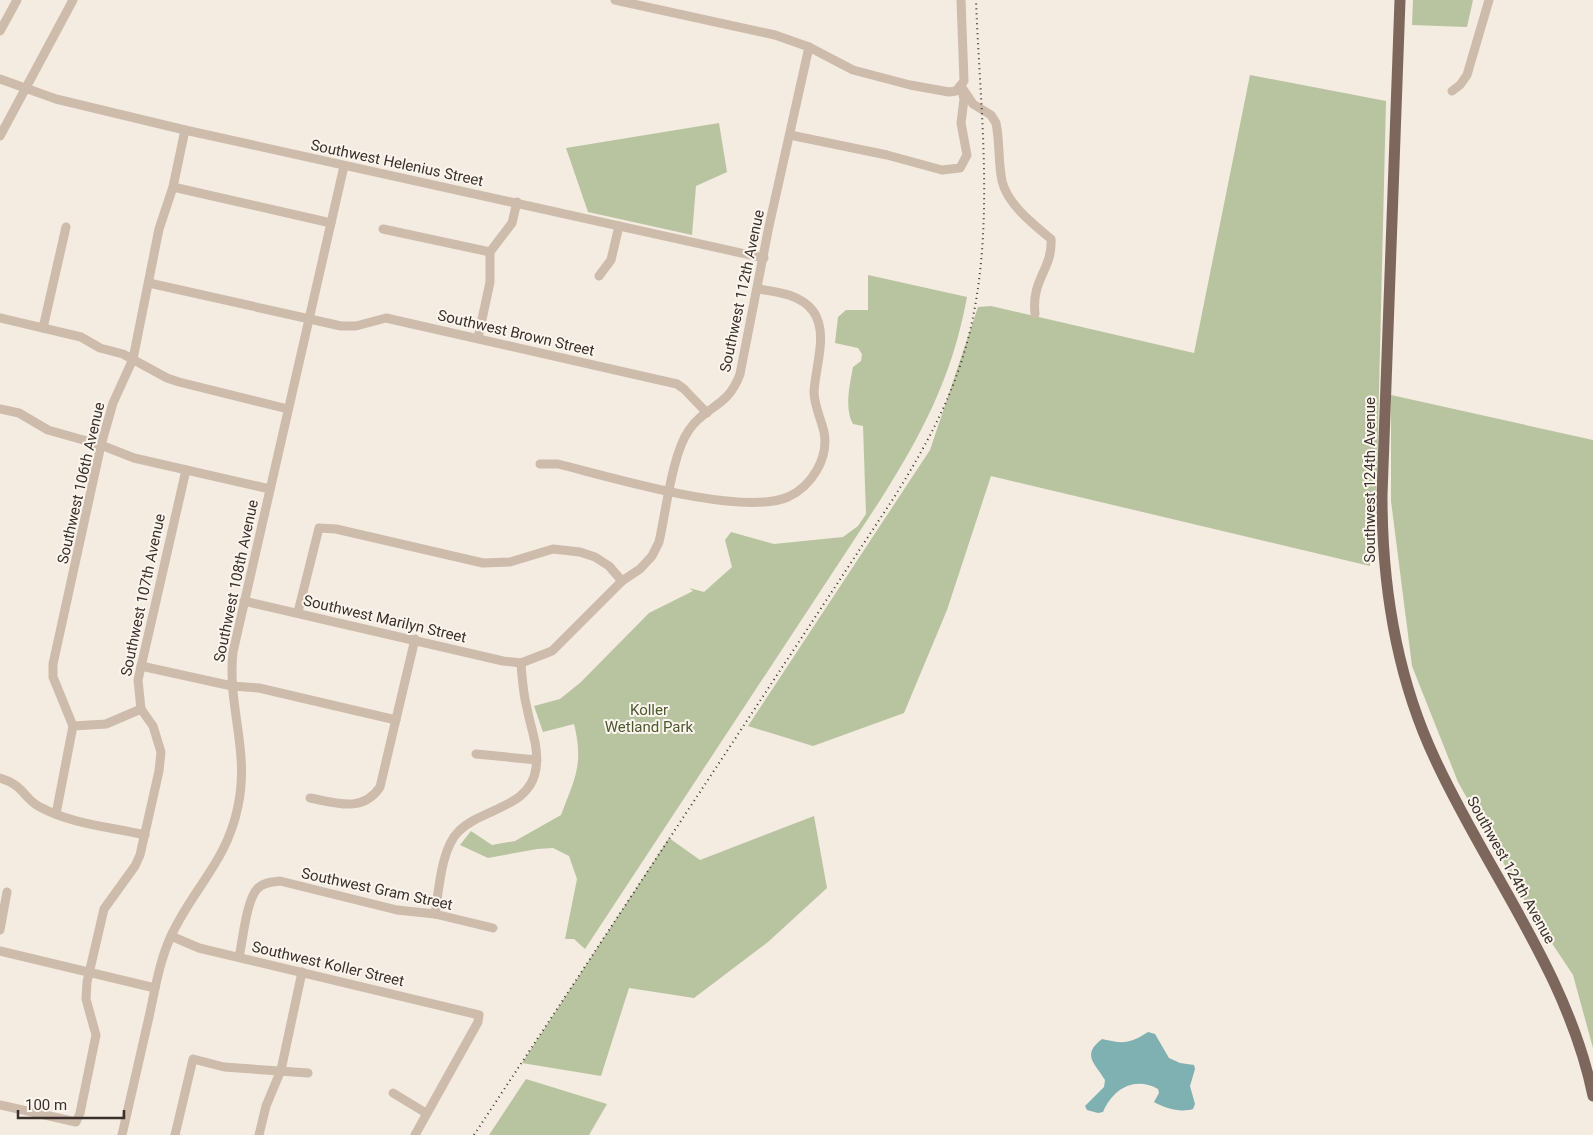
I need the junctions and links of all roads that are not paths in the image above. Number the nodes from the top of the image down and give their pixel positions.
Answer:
1 (17, 0) edge
2 (74, 0) edge
3 (615, 0) edge
4 (962, 0) edge
5 (1400, 0) edge
6 (1490, 0) edge
7 (0, 31) edge
8 (809, 47) junction
9 (0, 79) edge
10 (961, 86) junction
11 (26, 89) junction
12 (1452, 91) dead end
13 (186, 130) junction
14 (0, 136) edge
15 (790, 136) junction
16 (344, 166) junction
17 (173, 187) junction
18 (517, 202) junction
19 (331, 223) junction
20 (619, 226) junction
21 (66, 227) dead end
22 (383, 229) dead end
23 (490, 252) junction
24 (764, 258) junction
25 (599, 276) dead end
26 (149, 284) junction
27 (758, 288) junction
28 (1035, 314) dead end
29 (0, 318) edge
30 (309, 320) junction
31 (43, 328) junction
32 (478, 338) junction
33 (133, 359) junction
34 (0, 409) edge
35 (288, 409) junction
36 (707, 412) junction
37 (101, 445) junction
38 (540, 464) dead end
39 (186, 470) junction
40 (270, 489) junction
41 (670, 490) junction
42 (622, 581) junction
43 (244, 601) junction
44 (298, 612) junction
45 (415, 639) junction
46 (521, 663) junction
47 (141, 666) junction
48 (232, 686) junction
49 (141, 709) junction
50 (396, 720) junction
51 (73, 726) junction
52 (476, 754) dead end
53 (537, 760) junction
54 (0, 778) edge
55 (310, 798) dead end
56 (56, 814) junction
57 (145, 835) junction
58 (7, 892) dead end
59 (435, 914) junction
60 (493, 928) dead end
61 (0, 930) edge
62 (171, 936) junction
63 (0, 951) edge
64 (239, 957) junction
65 (90, 972) junction
66 (302, 972) junction
67 (155, 988) junction
68 (281, 1070) junction
69 (308, 1073) dead end
70 (394, 1092) dead end
71 (1593, 1096) edge
72 (0, 1105) edge
73 (426, 1113) junction
74 (122, 1135) edge
75 (175, 1135) edge
76 (259, 1135) edge
77 (415, 1135) edge

1 - 7 street
2 - 11 street
3 - 8 street
4 - 10 street
5 - 71 main road, Southwest 124th Avenue
6 - 12 street
8 - 10 street
8 - 15 street, Southwest 112th Avenue
9 - 11 street, Southwest Helenius Street
10 - 15 street
10 - 28 street
11 - 13 street, Southwest Helenius Street
11 - 14 street
13 - 16 street, Southwest Helenius Street
13 - 17 street, Southwest 106th Avenue
15 - 24 street, Southwest 112th Avenue
16 - 18 street, Southwest Helenius Street
16 - 19 street, Southwest 108th Avenue
17 - 19 street
17 - 26 street, Southwest 106th Avenue
18 - 20 street, Southwest Helenius Street
18 - 23 street
19 - 30 street, Southwest 108th Avenue
20 - 24 street, Southwest Helenius Street
20 - 25 street
21 - 31 street
22 - 23 street
23 - 32 street
24 - 27 street, Southwest 112th Avenue
26 - 30 street, Southwest Brown Street
26 - 33 street, Southwest 106th Avenue
27 - 36 street, Southwest 112th Avenue
27 - 41 street
29 - 31 street
30 - 32 street, Southwest Brown Street
30 - 35 street, Southwest 108th Avenue
31 - 33 street
32 - 36 street, Southwest Brown Street
33 - 35 street
33 - 37 street, Southwest 106th Avenue
34 - 37 street
35 - 40 street, Southwest 108th Avenue
36 - 41 street, Southwest 112th Avenue
37 - 39 street
37 - 51 street, Southwest 106th Avenue
38 - 41 street
39 - 40 street
39 - 47 street, Southwest 107th Avenue
40 - 43 street, Southwest 108th Avenue
41 - 42 street, Southwest 112th Avenue
42 - 44 street
42 - 46 street, Southwest 112th Avenue
43 - 44 street, Southwest Marilyn Street
43 - 48 street, Southwest 108th Avenue
44 - 45 street, Southwest Marilyn Street
45 - 46 street, Southwest Marilyn Street
45 - 50 street
46 - 53 street
47 - 48 street
47 - 49 street, Southwest 107th Avenue
48 - 50 street
48 - 62 street, Southwest 108th Avenue
49 - 51 street
49 - 57 street, Southwest 107th Avenue
50 - 55 street
51 - 56 street
52 - 53 street
53 - 59 street
54 - 56 street
56 - 57 street
57 - 65 street, Southwest 107th Avenue
58 - 61 street
59 - 60 street, Southwest Gram Street
59 - 64 street, Southwest Gram Street
62 - 64 street, Southwest Koller Street
62 - 67 street, Southwest 108th Avenue
63 - 65 street
64 - 66 street, Southwest Koller Street
65 - 67 street
65 - 72 street, Southwest 107th Avenue
66 - 68 street
66 - 73 street, Southwest Koller Street
67 - 74 street, Southwest 108th Avenue
68 - 69 street
68 - 75 street
68 - 76 street
70 - 73 street
73 - 77 street

